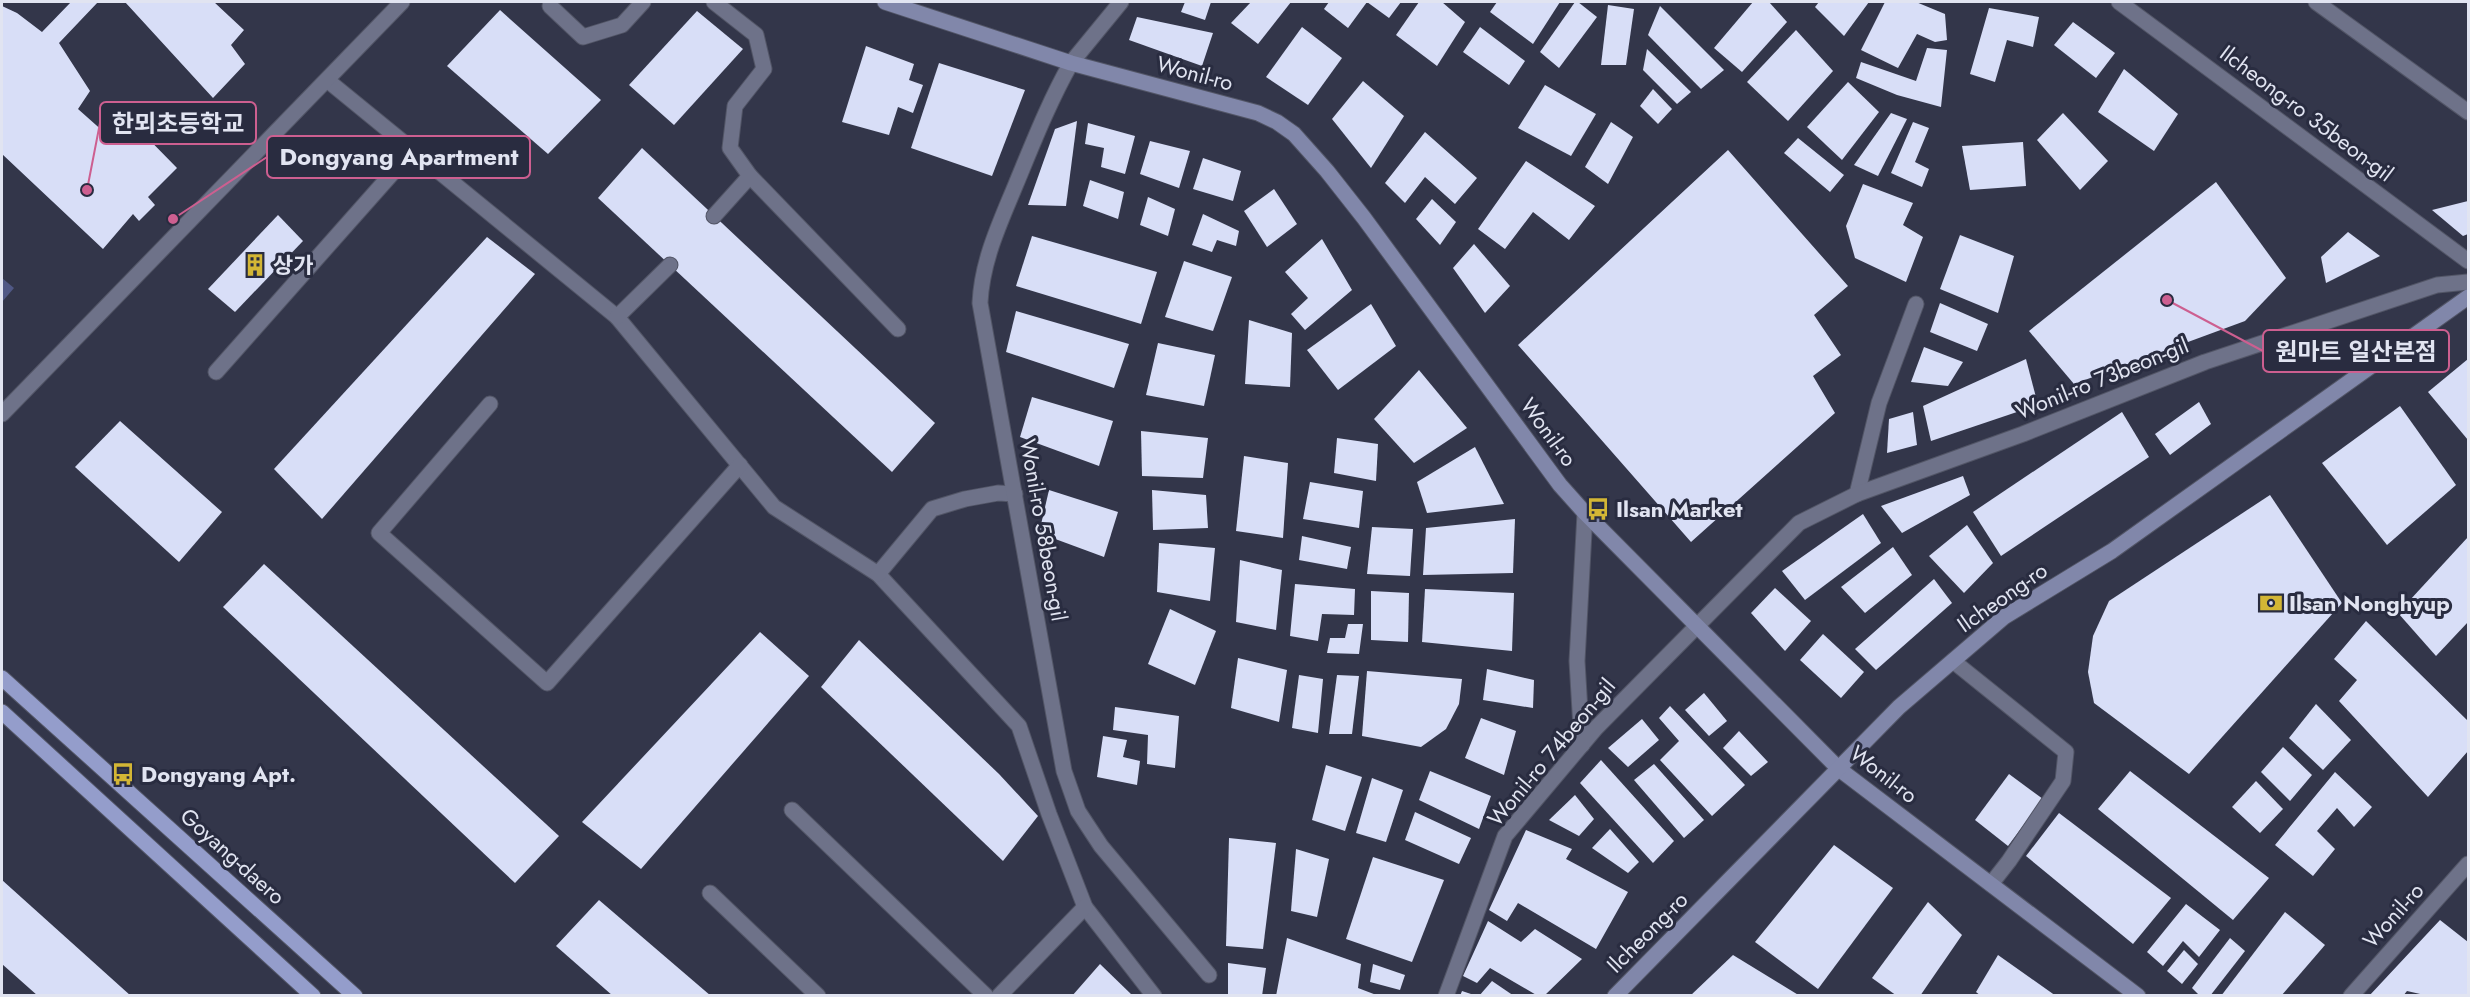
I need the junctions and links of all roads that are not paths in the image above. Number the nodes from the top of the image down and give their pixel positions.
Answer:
1 (402, 2) edge
2 (643, 2) edge
3 (714, 2) edge
4 (885, 2) edge
5 (1121, 2) edge
6 (2119, 2) edge
7 (2316, 2) edge
8 (550, 6) dead end
9 (1071, 63) junction
10 (327, 80) junction
11 (2469, 112) edge
12 (412, 151) junction
13 (750, 176) junction
14 (714, 216) dead end
15 (2469, 261) edge
16 (670, 265) dead end
17 (2469, 282) edge
18 (2469, 297) edge
19 (1916, 304) dead end
20 (617, 317) junction
21 (898, 329) dead end
22 (216, 372) dead end
23 (490, 404) dead end
24 (2, 414) edge
25 (740, 465) junction
26 (1015, 494) junction
27 (1857, 494) junction
28 (1585, 513) junction
29 (878, 574) junction
30 (1696, 625) junction
31 (1953, 661) junction
32 (2, 678) edge
33 (2, 712) edge
34 (1582, 745) junction
35 (1839, 769) junction
36 (792, 810) dead end
37 (2469, 864) edge
38 (1991, 884) junction
39 (710, 893) dead end
40 (1085, 907) junction
41 (1209, 975) dead end
42 (312, 995) edge
43 (355, 996) edge
44 (818, 996) edge
45 (986, 996) edge
46 (999, 996) edge
47 (1154, 996) edge
48 (1446, 996) edge
49 (1615, 996) edge
50 (2138, 996) edge
51 (2351, 996) edge

1 - 10 street
2 - 8 street
3 - 13 street
4 - 9 street, Wonil-ro
5 - 9 street, Wonil-ro 58beon-gil
6 - 15 street, Ilcheong-ro 35beon-gil
7 - 11 street
9 - 26 street, Wonil-ro 58beon-gil
9 - 28 street, Wonil-ro
10 - 12 street
10 - 24 street
12 - 20 street
12 - 22 street
13 - 14 street
13 - 21 street
16 - 20 street
17 - 27 street, Wonil-ro 73beon-gil
18 - 31 street, Ilcheong-ro
19 - 27 street
20 - 25 street
23 - 25 street
25 - 29 street
26 - 29 street
26 - 41 street, Wonil-ro 58beon-gil
27 - 30 street, Wonil-ro 73beon-gil
28 - 30 street, Wonil-ro
28 - 34 street
29 - 40 street
30 - 34 street, Wonil-ro 74beon-gil
30 - 35 street, Wonil-ro
31 - 35 street, Ilcheong-ro
31 - 38 street
32 - 43 main road, Goyang-daero
33 - 42 main road
34 - 48 street, Wonil-ro 74beon-gil
35 - 38 street, Wonil-ro
35 - 49 street, Ilcheong-ro
36 - 45 street
37 - 51 street, Wonil-ro
38 - 50 street, Wonil-ro
39 - 44 street
40 - 46 street
40 - 47 street

